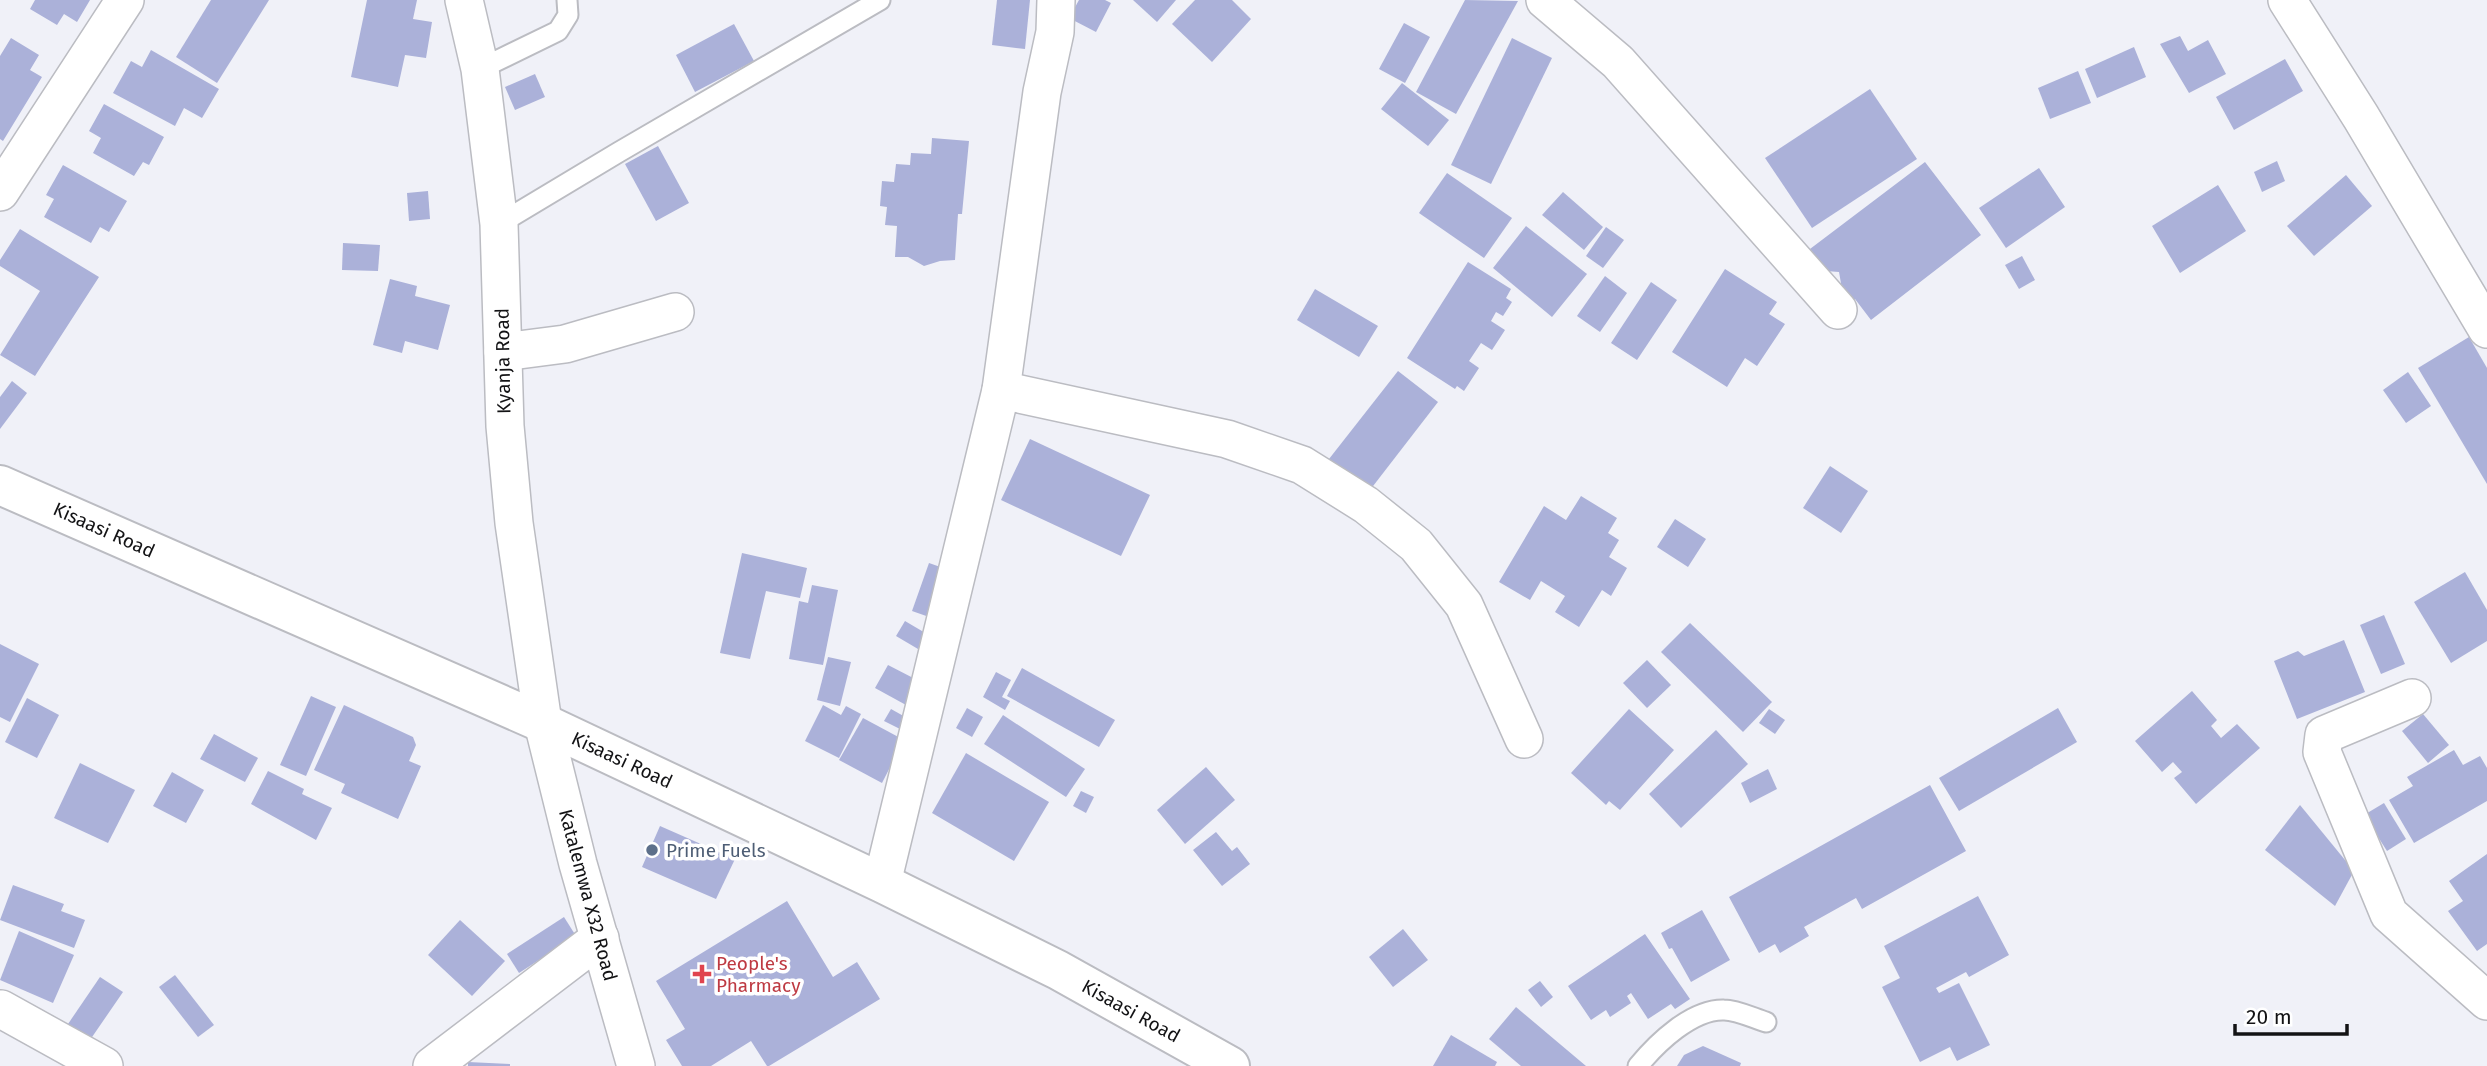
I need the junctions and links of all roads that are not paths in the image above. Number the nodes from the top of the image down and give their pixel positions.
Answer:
1 (125, 0) edge
2 (464, 0) edge
3 (567, 0) edge
4 (880, 0) edge
5 (1056, 0) edge
6 (1545, 0) edge
7 (2287, 0) edge
8 (480, 69) junction
9 (0, 192) edge
10 (499, 224) junction
11 (1838, 310) dead end
12 (675, 312) dead end
13 (2487, 329) edge
14 (503, 352) junction
15 (1001, 390) junction
16 (0, 485) edge
17 (2412, 698) dead end
18 (543, 723) junction
19 (1524, 739) dead end
20 (882, 883) junction
21 (600, 938) junction
22 (2487, 1001) edge
23 (2, 1009) edge
24 (1766, 1022) dead end
25 (104, 1066) edge
26 (432, 1066) edge
27 (636, 1066) edge
28 (1230, 1066) edge
29 (1638, 1066) edge

1 - 9 street
2 - 8 street, Kyanja Road
3 - 8 lane
4 - 10 lane
5 - 15 street
6 - 11 street
7 - 13 street
8 - 10 street, Kyanja Road
10 - 14 street, Kyanja Road
12 - 14 street
14 - 18 street, Kyanja Road
15 - 19 street
15 - 20 street
16 - 18 main road, Kisaasi Road
17 - 22 street
18 - 20 main road, Kisaasi Road
18 - 21 street, Katalemwa X32 Road
20 - 28 main road, Kisaasi Road
21 - 26 street
21 - 27 street, Katalemwa X32 Road
23 - 25 street
24 - 29 lane

